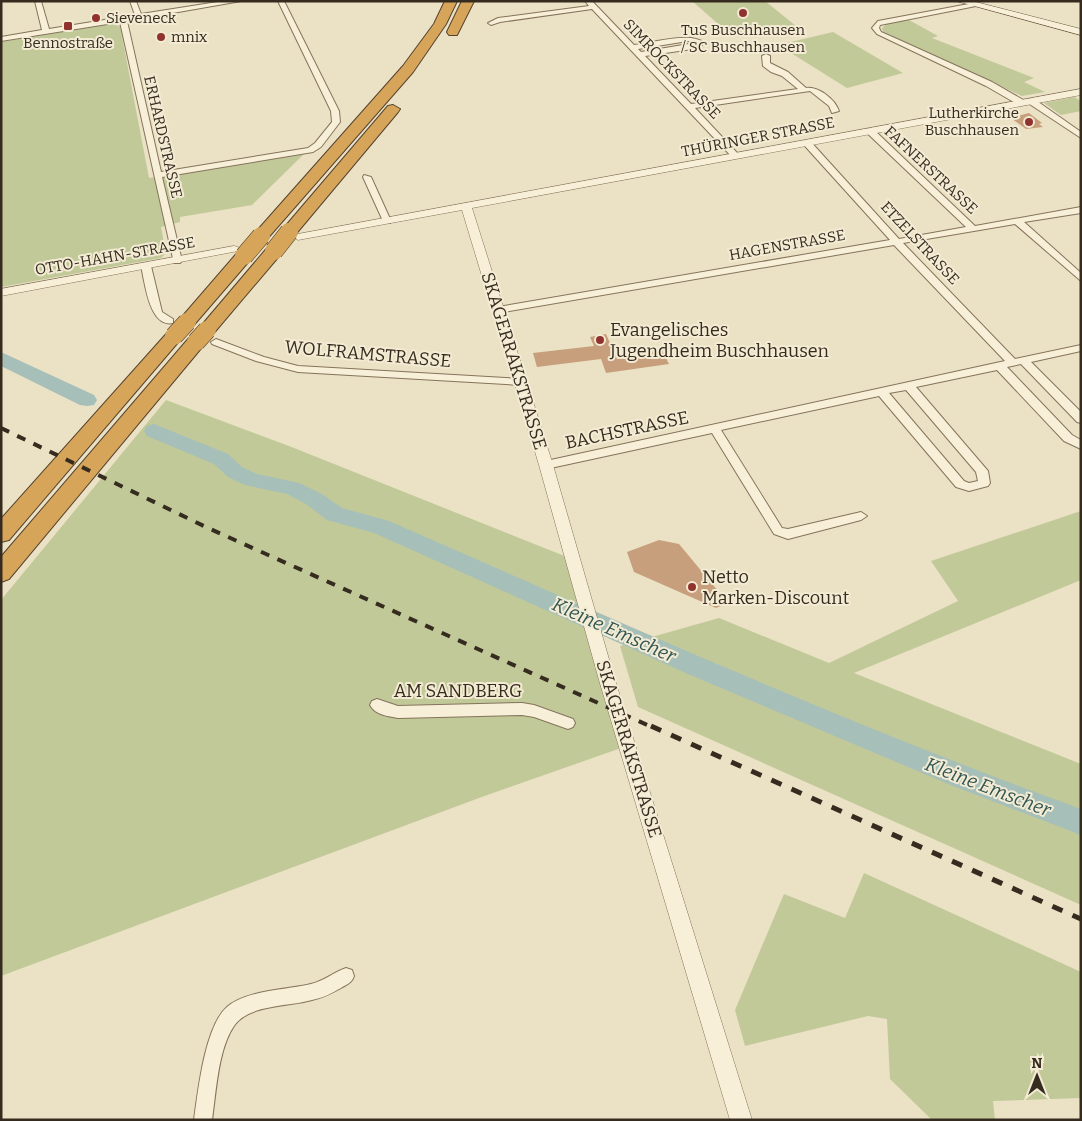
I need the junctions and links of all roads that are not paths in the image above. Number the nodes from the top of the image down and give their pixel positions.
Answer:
1 (38, 1) edge
2 (133, 1) edge
3 (238, 1) edge
4 (281, 1) edge
5 (451, 1) edge
6 (468, 1) edge
7 (960, 1) edge
8 (590, 4) edge
9 (974, 5) junction
10 (139, 17) junction
11 (123, 20) junction
12 (492, 23) dead end
13 (46, 32) junction
14 (1081, 32) edge
15 (1, 40) edge
16 (446, 43) dead end
17 (632, 48) junction
18 (639, 55) junction
19 (766, 56) dead end
20 (808, 90) junction
21 (1081, 92) edge
22 (402, 99) dead end
23 (1027, 102) junction
24 (689, 107) junction
25 (836, 111) dead end
26 (870, 131) junction
27 (1081, 136) edge
28 (807, 143) junction
29 (736, 156) junction
30 (157, 175) junction
31 (367, 177) dead end
32 (466, 207) junction
33 (1081, 210) edge
34 (387, 221) junction
35 (1017, 221) junction
36 (973, 229) junction
37 (294, 235) junction
38 (896, 241) junction
39 (239, 253) junction
40 (177, 260) junction
41 (146, 266) junction
42 (1081, 278) edge
43 (1, 293) edge
44 (498, 310) junction
45 (177, 327) junction
46 (206, 338) junction
47 (1081, 348) edge
48 (1024, 361) junction
49 (1013, 363) junction
50 (1000, 366) junction
51 (521, 382) junction
52 (909, 386) junction
53 (882, 392) junction
54 (1081, 419) edge
55 (716, 429) junction
56 (1081, 445) edge
57 (546, 464) junction
58 (861, 516) dead end
59 (1, 534) edge
60 (1, 573) edge
61 (377, 705) dead end
62 (568, 723) dead end
63 (346, 976) dead end
64 (204, 1120) edge
65 (741, 1120) edge

1 - 13 street
2 - 10 street
3 - 10 street
4 - 30 street
5 - 39 highway, bridge
6 - 16 highway
7 - 9 main road
8 - 12 street
8 - 17 street, SIMROCKSTRASSE
9 - 14 main road
9 - 23 street
10 - 11 street
11 - 13 street
11 - 30 street, ERHARDSTRASSE
13 - 15 street
17 - 18 street, SIMROCKSTRASSE
17 - 18 street
18 - 24 street, SIMROCKSTRASSE
19 - 20 street
20 - 24 street
20 - 25 street
21 - 23 street, THÜRINGER STRASSE
22 - 37 highway
23 - 26 street, THÜRINGER STRASSE
23 - 27 street
24 - 29 street, SIMROCKSTRASSE
26 - 28 street, THÜRINGER STRASSE
26 - 36 street, FAFNERSTRASSE
28 - 29 street, THÜRINGER STRASSE
28 - 38 street, ETZELSTRASSE
29 - 32 street, THÜRINGER STRASSE
30 - 40 street, ERHARDSTRASSE
31 - 34 street
32 - 34 street, THÜRINGER STRASSE
32 - 44 street, SKAGERRAKSTRASSE
33 - 35 street, HAGENSTRASSE
34 - 37 street
35 - 36 street, HAGENSTRASSE
35 - 42 street
36 - 38 street, HAGENSTRASSE
37 - 46 highway, bridge
38 - 44 street, HAGENSTRASSE
38 - 49 street, ETZELSTRASSE
39 - 40 street, OTTO-HAHN-STRASSE
39 - 45 highway
40 - 41 street, OTTO-HAHN-STRASSE
41 - 43 street, OTTO-HAHN-STRASSE
41 - 45 street
44 - 51 street, SKAGERRAKSTRASSE
45 - 59 highway
46 - 51 street, WOLFRAMSTRASSE
46 - 60 highway
47 - 48 street, BACHSTRASSE
48 - 49 street, BACHSTRASSE
48 - 54 street
49 - 50 street, BACHSTRASSE
50 - 52 street, BACHSTRASSE
50 - 56 street
51 - 57 street, SKAGERRAKSTRASSE
52 - 53 street, BACHSTRASSE
52 - 53 street
53 - 55 street, BACHSTRASSE
55 - 57 street, BACHSTRASSE
55 - 58 street, BACHSTRASSE
57 - 65 street, SKAGERRAKSTRASSE
61 - 62 street, AM SANDBERG
63 - 64 street

